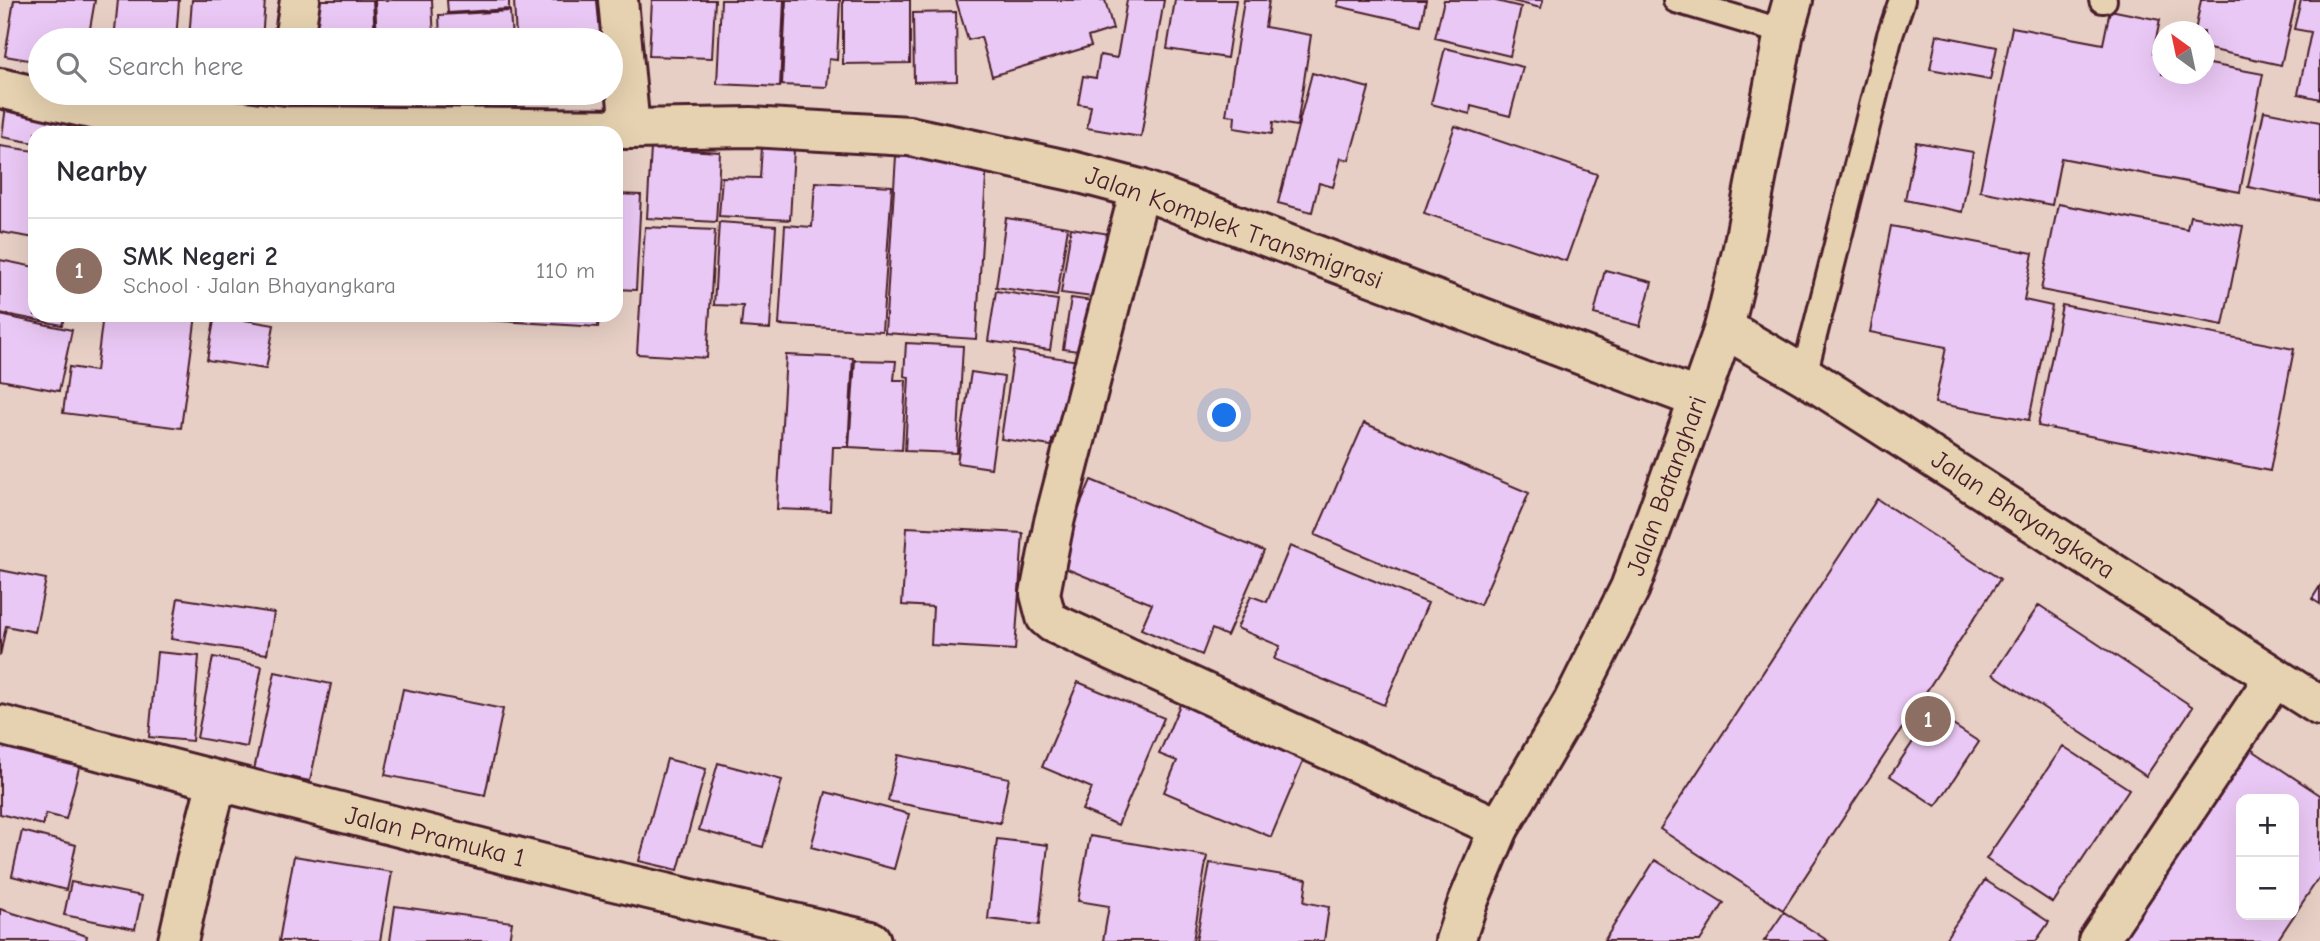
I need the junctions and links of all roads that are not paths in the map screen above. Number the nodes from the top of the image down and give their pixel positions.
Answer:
1 (300, 0) edge
2 (618, 0) edge
3 (1676, 0) edge
4 (1902, 0) edge
5 (1788, 16) edge
6 (296, 28) edge
7 (621, 28) edge
8 (623, 53) edge
9 (0, 88) edge
10 (28, 94) edge
11 (74, 105) edge
12 (287, 109) edge
13 (594, 126) edge
14 (623, 128) edge
15 (630, 128) junction
16 (1140, 188) junction
17 (1724, 328) junction
18 (1804, 375) junction
19 (1699, 399) junction
20 (2274, 677) junction
21 (2320, 706) edge
22 (0, 725) edge
23 (217, 782) junction
24 (1499, 828) junction
25 (178, 941) edge
26 (871, 941) edge
27 (1455, 941) edge
28 (2098, 941) edge

1 - 6 street
2 - 7 street
3 - 5 lane
4 - 18 lane
5 - 17 street, Jalan Batanghari
8 - 15 street
9 - 10 street, Jalan Komplek Transmigrasi
11 - 12 street, Jalan Komplek Transmigrasi
12 - 13 street, Jalan Komplek Transmigrasi
14 - 15 street, Jalan Komplek Transmigrasi
15 - 16 street, Jalan Komplek Transmigrasi
16 - 19 street, Jalan Komplek Transmigrasi
16 - 24 street
17 - 18 street, Jalan Bhayangkara
17 - 19 street, Jalan Batanghari
18 - 20 street, Jalan Bhayangkara
19 - 24 street, Jalan Batanghari
20 - 21 street, Jalan Bhayangkara
20 - 28 street
22 - 23 street, Jalan Pramuka 1
23 - 25 street
23 - 26 street, Jalan Pramuka 1
24 - 27 street, Jalan Batanghari

